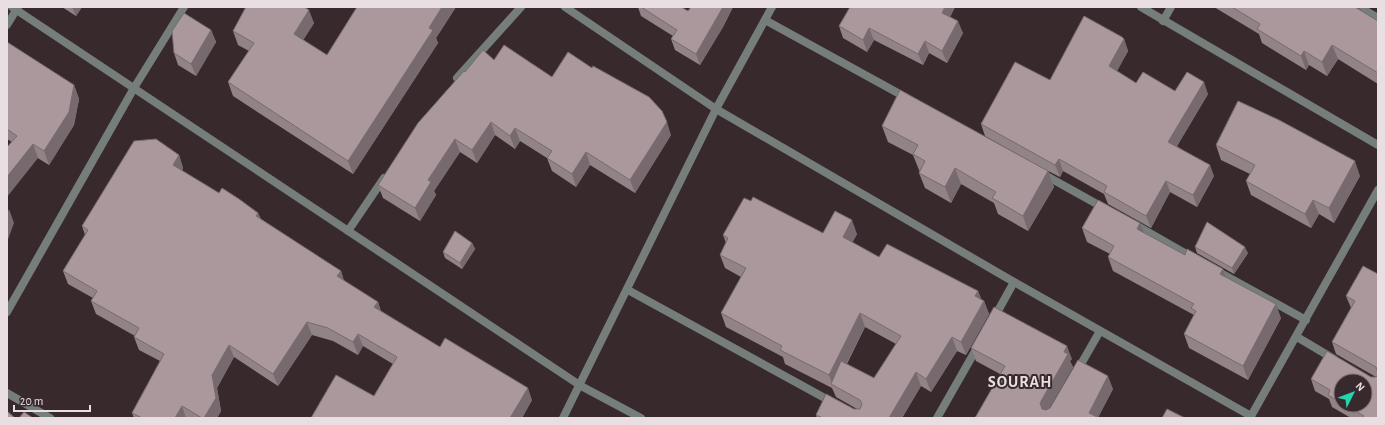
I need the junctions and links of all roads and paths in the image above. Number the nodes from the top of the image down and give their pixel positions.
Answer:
1 (184, 7) edge
2 (521, 7) edge
3 (565, 7) edge
4 (772, 7) edge
5 (1141, 7) edge
6 (1171, 7) edge
7 (1359, 7) edge
8 (15, 8) edge
9 (1378, 18) edge
10 (765, 20) junction
11 (1163, 21) junction
12 (7, 25) edge
13 (451, 86) edge
14 (134, 88) junction
15 (918, 105) edge
16 (716, 109) junction
17 (1378, 145) edge
18 (1036, 170) edge
19 (388, 172) edge
20 (1378, 190) edge
21 (1112, 212) edge
22 (1126, 220) edge
23 (348, 231) junction
24 (1014, 282) junction
25 (628, 290) junction
26 (7, 312) edge
27 (1306, 320) junction
28 (991, 323) edge
29 (1100, 331) junction
30 (983, 336) edge
31 (1297, 337) junction
32 (1344, 364) edge
33 (1073, 378) edge
34 (581, 386) junction
35 (7, 393) edge
36 (841, 407) edge
37 (1250, 417) edge
38 (50, 418) edge
39 (563, 418) edge
40 (640, 418) edge
41 (937, 418) edge

1 - 14 street
2 - 13 street
3 - 16 street
4 - 10 street
5 - 11 street
6 - 11 street
7 - 9 street
8 - 12 street
8 - 14 street
10 - 15 street
10 - 16 street
11 - 17 street
14 - 23 street
14 - 26 street
16 - 24 street
16 - 25 street
18 - 21 street
19 - 23 street
20 - 27 street
22 - 27 street
23 - 34 street
24 - 28 street
24 - 29 street
25 - 34 street
25 - 36 street
27 - 31 street
29 - 33 street
29 - 37 street
30 - 41 street
31 - 32 street
31 - 37 street
34 - 39 street
34 - 40 street
35 - 38 street

